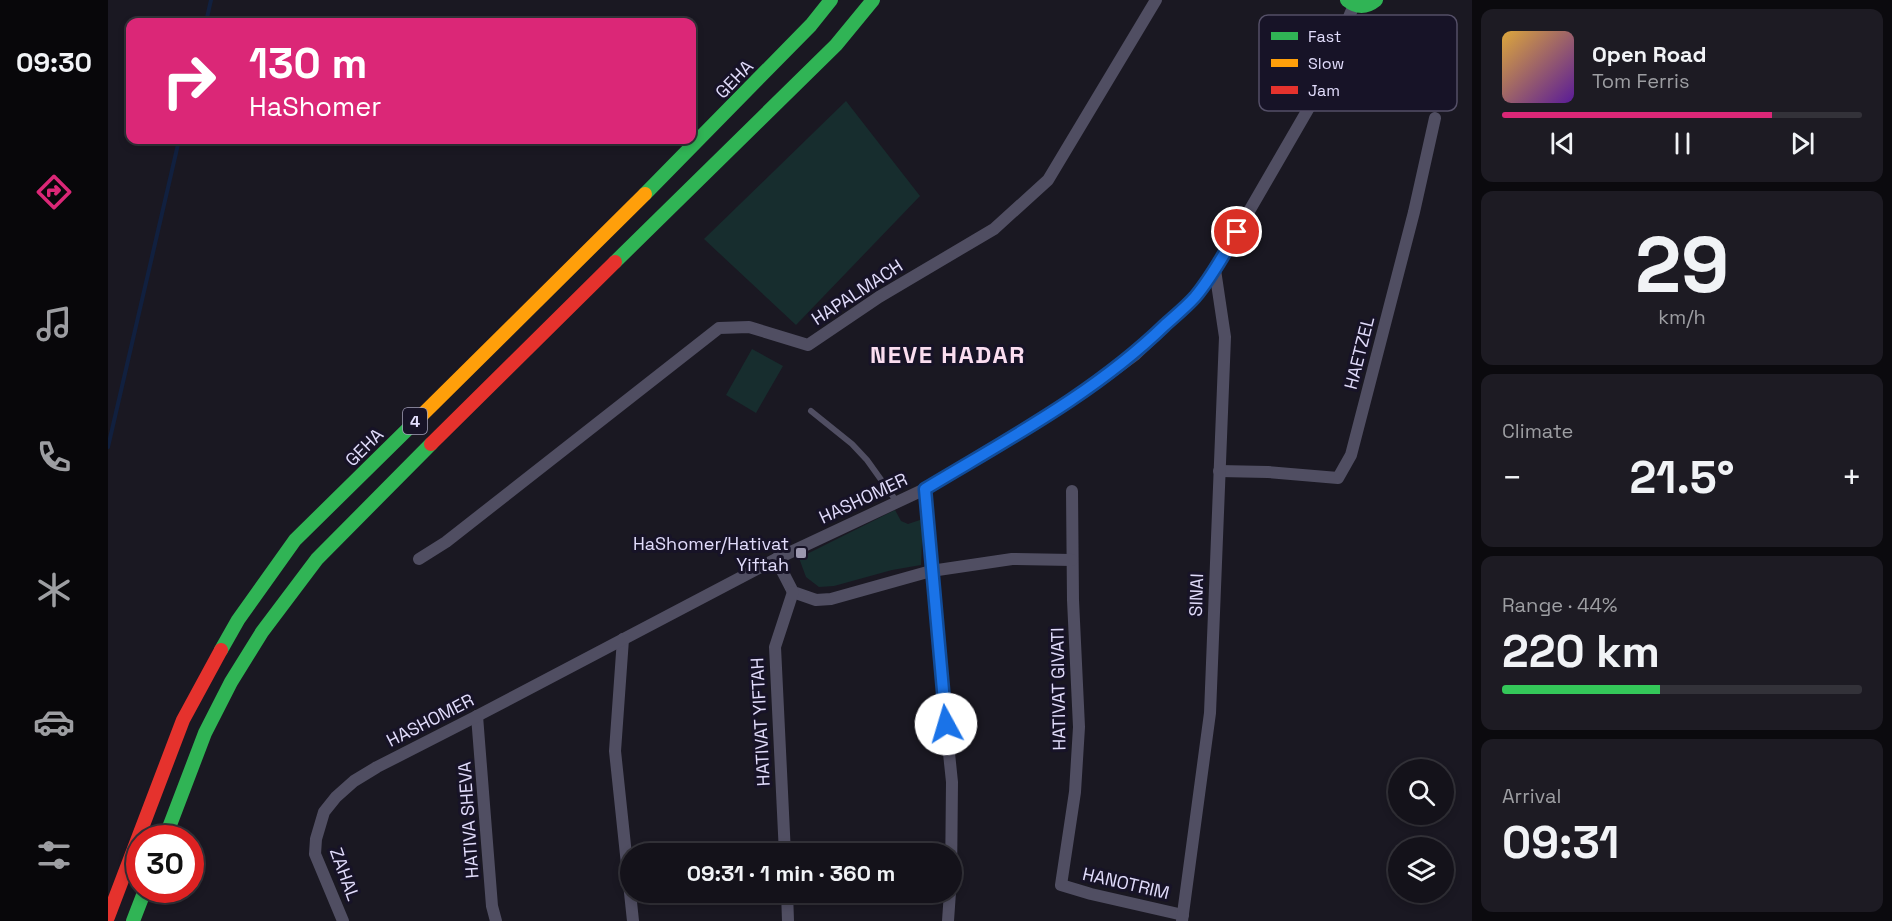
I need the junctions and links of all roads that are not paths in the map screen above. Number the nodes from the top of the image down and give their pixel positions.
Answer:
1 (831, 0) edge
2 (873, 0) edge
3 (1156, 0) edge
4 (1376, 0) edge
5 (1351, 3) edge
6 (1307, 111) edge
7 (1435, 118) dead end
8 (696, 144) edge
9 (696, 144) edge
10 (1215, 270) junction
11 (811, 411) dead end
12 (1219, 471) junction
13 (925, 489) junction
14 (1072, 491) dead end
15 (897, 502) junction
16 (419, 559) dead end
17 (776, 559) junction
18 (1072, 560) junction
19 (932, 571) junction
20 (793, 592) junction
21 (622, 639) junction
22 (477, 716) junction
23 (170, 825) edge
24 (316, 839) joint
25 (784, 843) edge
26 (951, 843) edge
27 (1061, 885) joint
28 (140, 903) edge
29 (787, 903) edge
30 (950, 903) edge
31 (108, 917) edge
32 (1183, 918) edge
33 (133, 921) edge
34 (343, 921) edge
35 (496, 921) edge
36 (633, 921) edge
37 (788, 921) edge
38 (948, 921) edge

1 - 8 main road, GEHA / 4
2 - 23 main road, 4
3 - 16 street, HAPALMACH
4 - 5 main road
6 - 10 street, HASHOMER
7 - 12 street, HAETZEL
9 - 31 main road, GEHA / 4
10 - 12 street, SINAI
10 - 13 street, HASHOMER
11 - 15 lane
12 - 32 street, SINAI
13 - 15 street, HASHOMER
13 - 19 street
14 - 18 street, HATIVAT GIVATI
15 - 17 street, HASHOMER
17 - 20 street
17 - 21 street, HASHOMER
18 - 19 street
18 - 27 street, HATIVAT GIVATI
19 - 20 street
19 - 26 street
20 - 25 street, HATIVAT YIFTAH
21 - 22 street, HASHOMER
21 - 36 street
22 - 24 street, HASHOMER
22 - 35 street, HATIVA SHEVA
24 - 34 street, ZAHAL
27 - 32 street, HANOTRIM
28 - 33 main road
29 - 37 street
30 - 38 street

